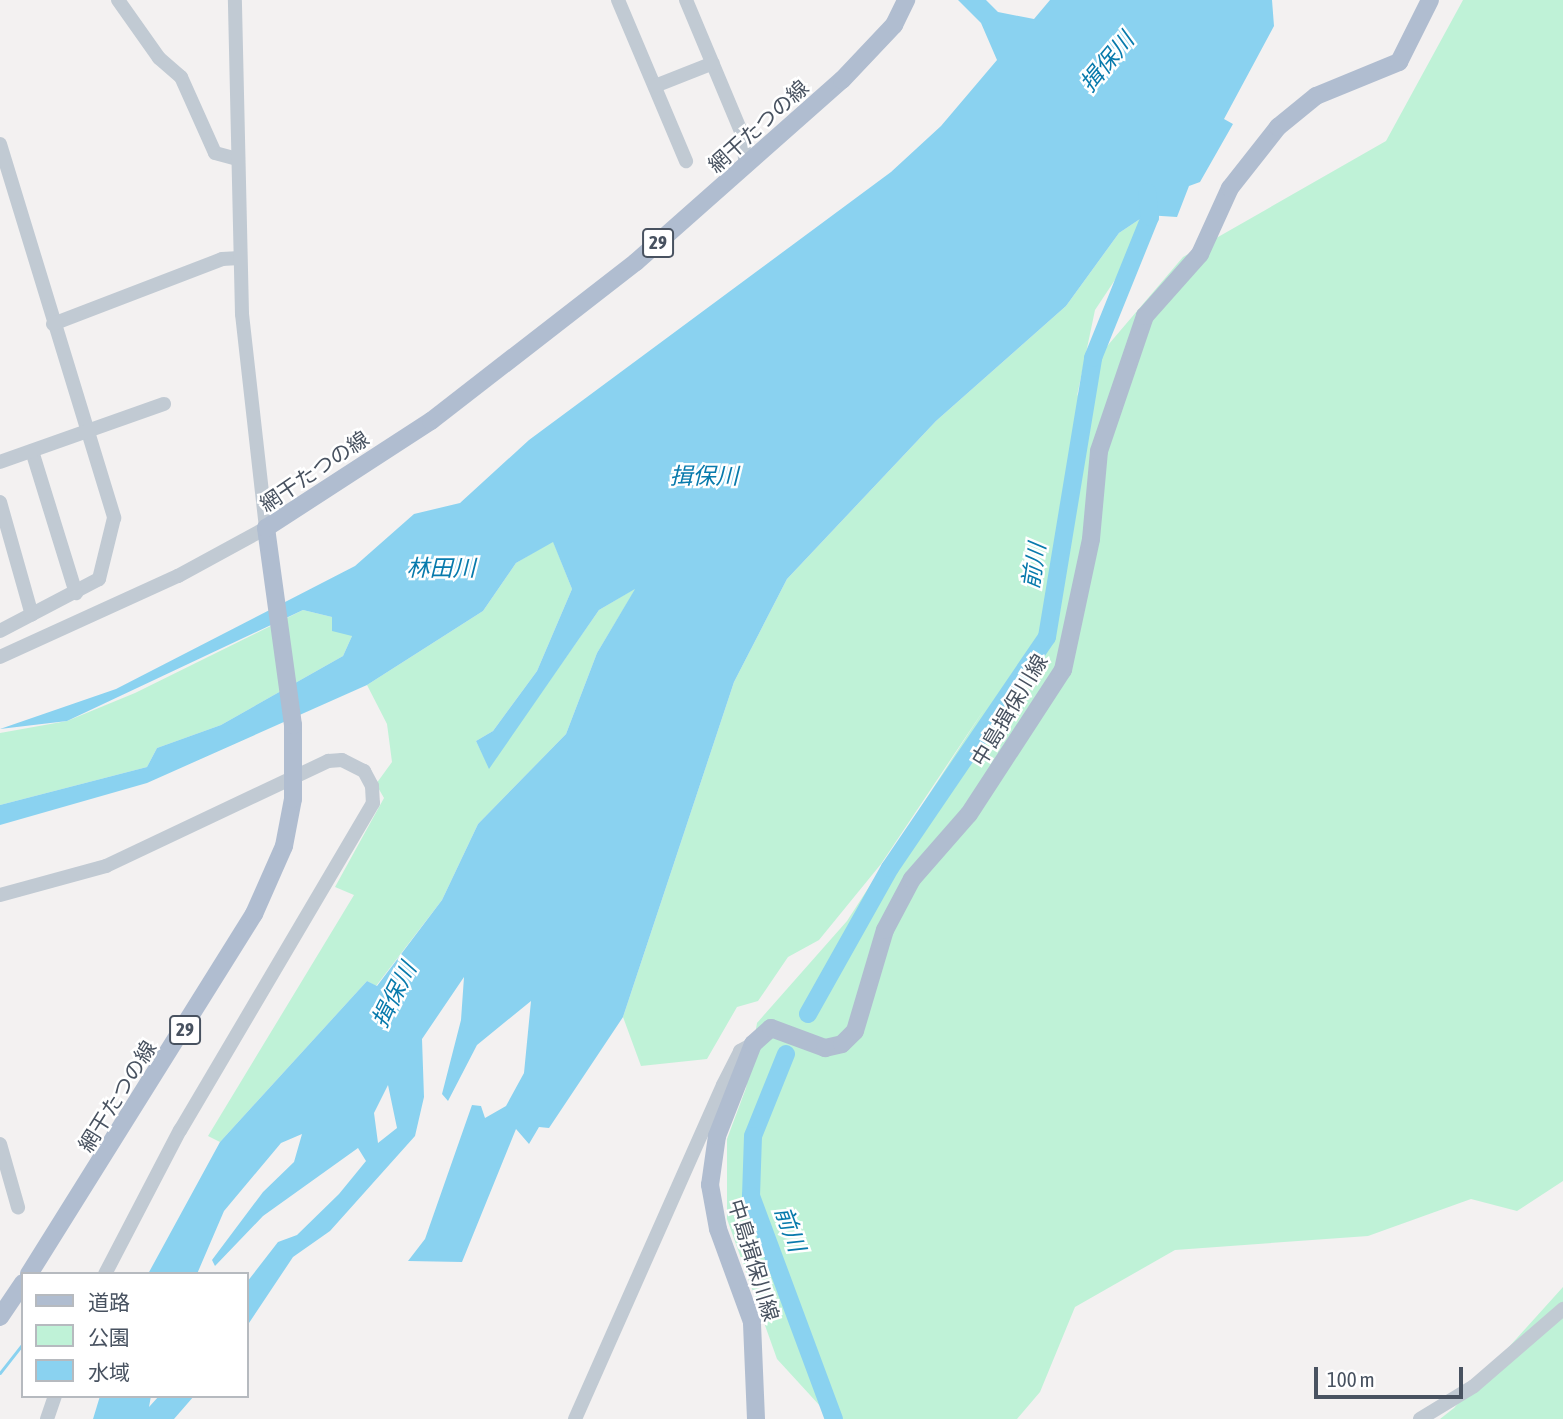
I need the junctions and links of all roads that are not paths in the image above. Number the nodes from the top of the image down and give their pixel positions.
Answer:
1 (118, 0) edge
2 (235, 0) edge
3 (618, 0) edge
4 (686, 0) edge
5 (906, 0) edge
6 (1430, 0) edge
7 (713, 63) junction
8 (655, 86) junction
9 (0, 144) edge
10 (237, 159) junction
11 (686, 161) dead end
12 (746, 167) junction
13 (240, 258) junction
14 (53, 324) junction
15 (164, 404) dead end
16 (89, 430) junction
17 (32, 451) junction
18 (0, 462) edge
19 (0, 502) edge
20 (266, 532) junction
21 (75, 593) junction
22 (32, 615) junction
23 (0, 631) edge
24 (0, 657) edge
25 (295, 772) junction
26 (0, 895) edge
27 (753, 1044) junction
28 (0, 1144) edge
29 (18, 1207) dead end
30 (30, 1272) edge
31 (106, 1272) edge
32 (21, 1286) edge
33 (1563, 1309) edge
34 (0, 1317) edge
35 (54, 1398) edge
36 (1437, 1415) edge
37 (47, 1419) edge
38 (575, 1419) edge
39 (756, 1419) edge
40 (1420, 1419) edge

1 - 10 street
2 - 10 street
3 - 8 street
4 - 7 street
5 - 12 main road, 網干たつの線 / 29
6 - 27 main road, 中島揖保川線
7 - 8 street
7 - 12 street
8 - 11 street
9 - 14 street
10 - 13 street
12 - 20 main road, 網干たつの線 / 29
13 - 14 street
13 - 20 street
14 - 16 street
15 - 16 street
16 - 17 street
16 - 21 street
17 - 18 street
17 - 21 street
19 - 22 street
20 - 24 street
20 - 25 main road, 網干たつの線 / 29
21 - 22 street
22 - 23 street
25 - 26 street
25 - 30 main road, 網干たつの線 / 29
25 - 31 street
27 - 38 street
27 - 39 main road, 中島揖保川線
28 - 29 street
32 - 34 main road
33 - 36 street
35 - 37 street
36 - 40 street

